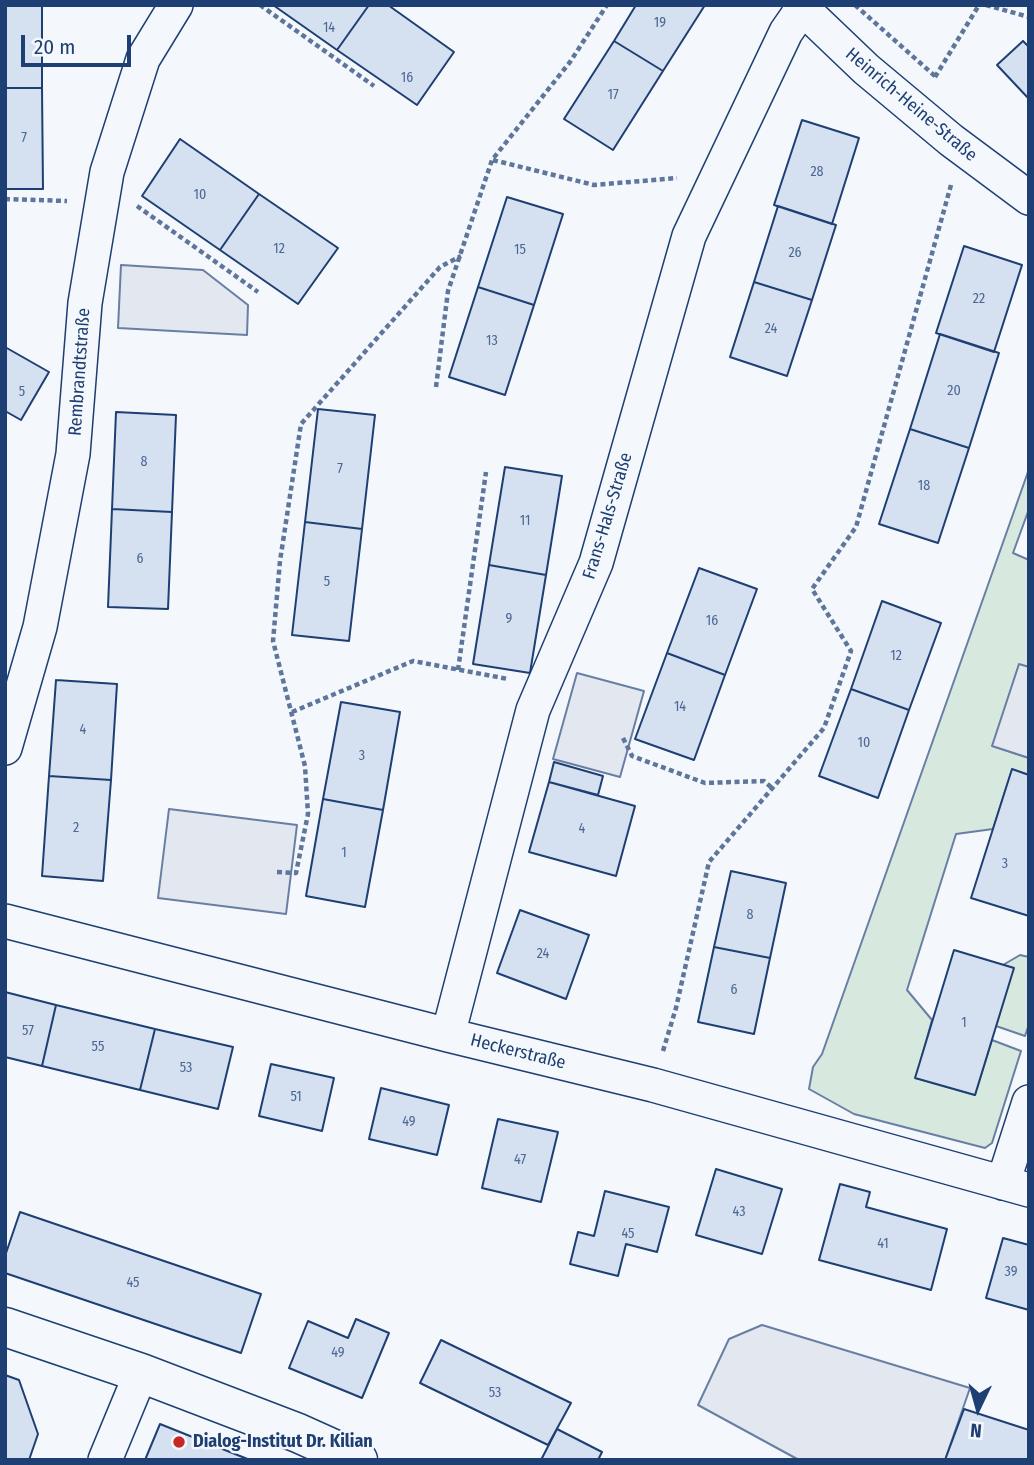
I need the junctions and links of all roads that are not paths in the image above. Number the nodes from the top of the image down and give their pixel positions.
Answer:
1 (176, 5) edge
2 (801, 7) edge
3 (1029, 198) edge
4 (5, 748) edge
5 (5, 921) edge
6 (448, 1035) junction
7 (1029, 1102) edge
8 (1016, 1187) edge
9 (5, 1327) edge
10 (141, 1373) junction
11 (106, 1460) edge
12 (358, 1460) edge

1 - 4 street, Rembrandtstraße
2 - 3 street, Heinrich-Heine-Straße
2 - 6 street, Frans-Hals-Straße
5 - 6 street, Heckerstraße
6 - 8 street, Heckerstraße
7 - 8 street
9 - 10 main road
10 - 11 street
10 - 12 main road

